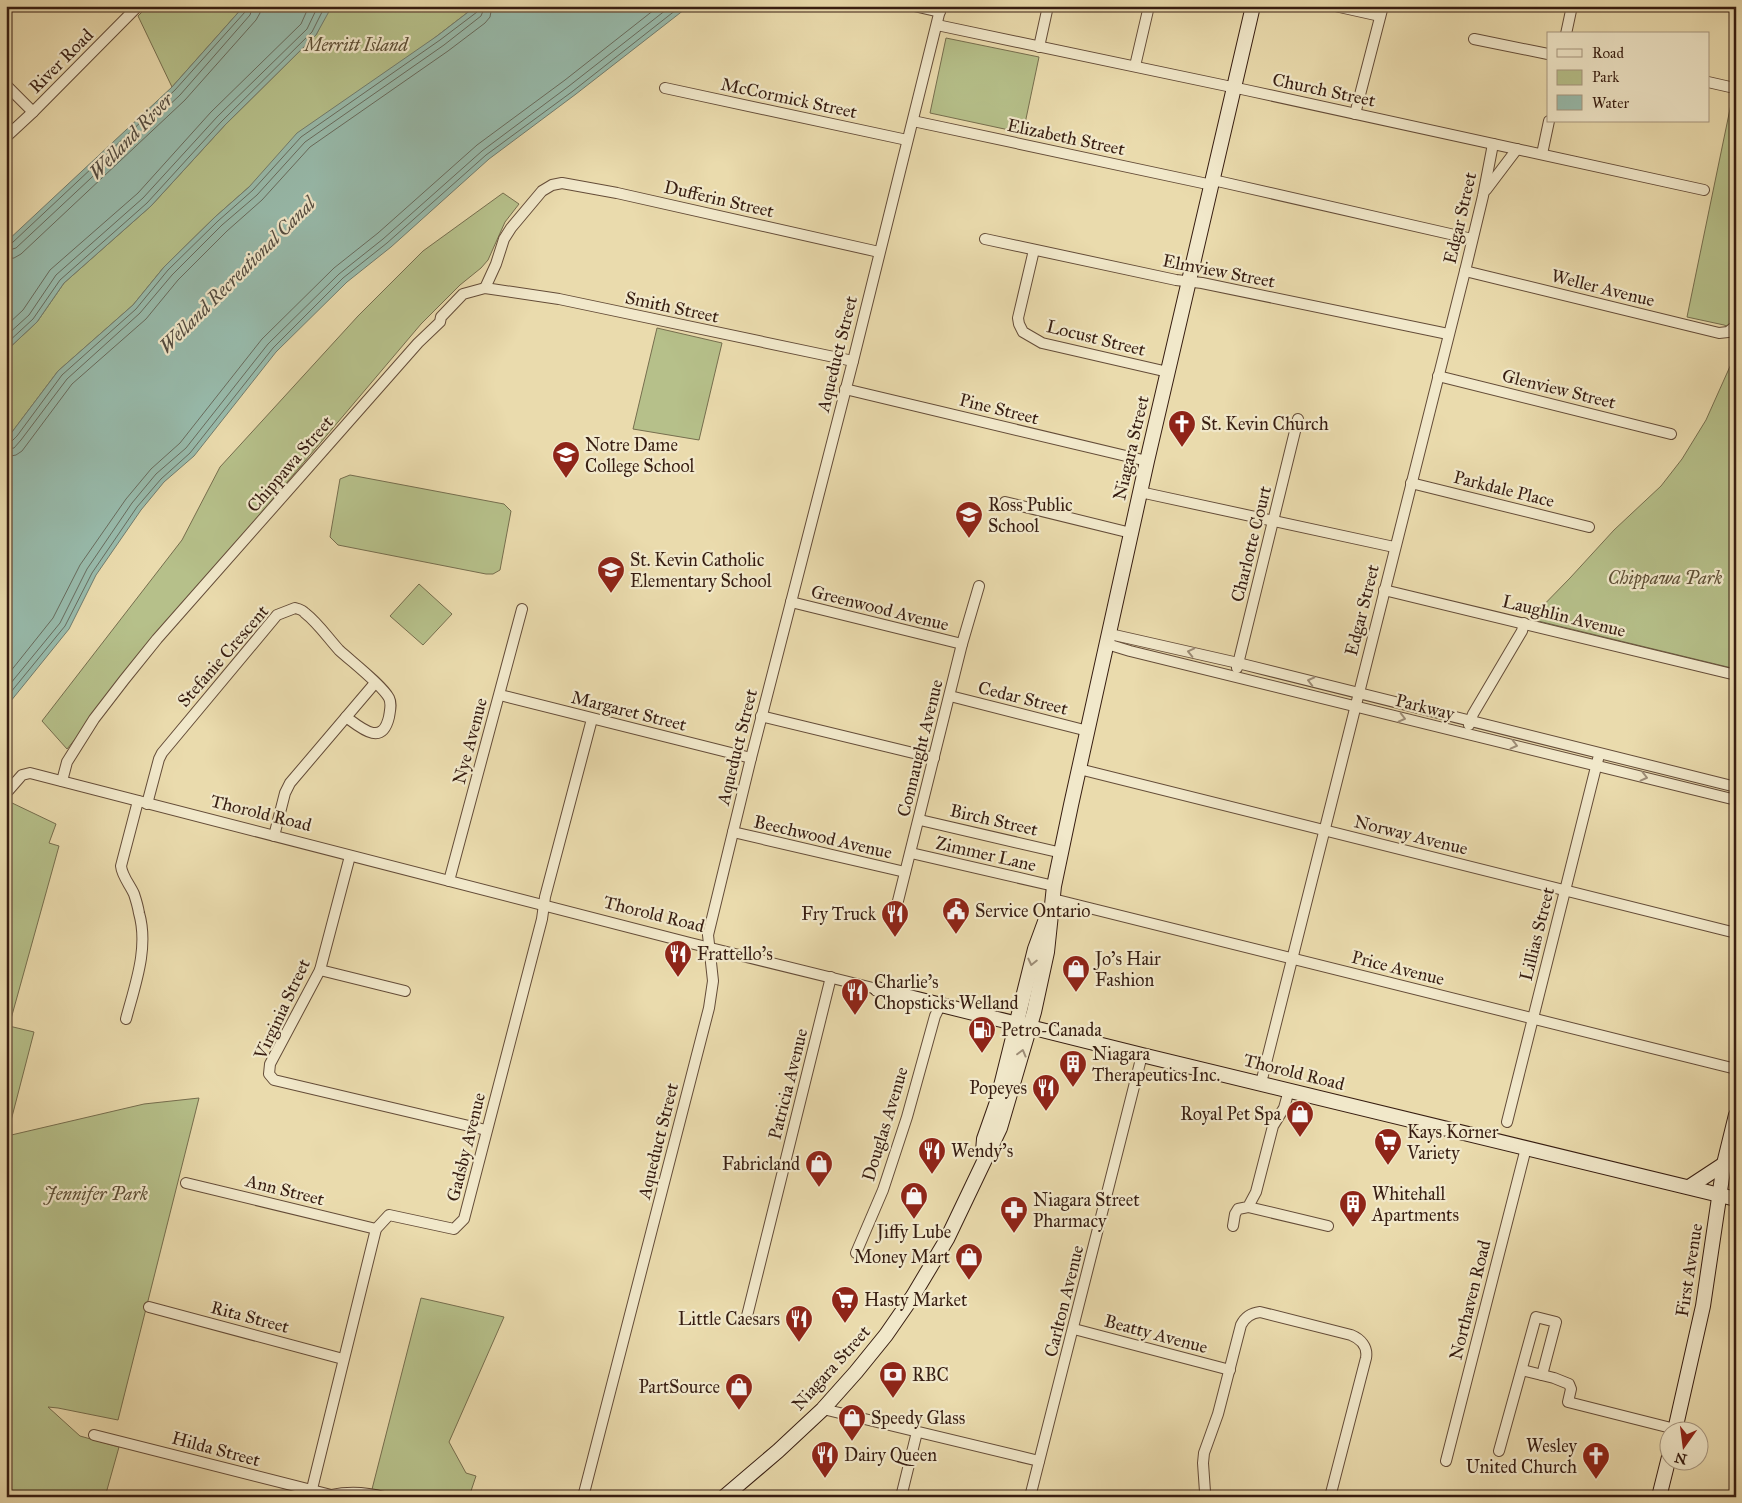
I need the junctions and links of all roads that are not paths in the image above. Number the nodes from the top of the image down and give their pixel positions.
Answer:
1 (914, 6) edge
2 (1048, 6) edge
3 (1149, 6) edge
4 (1253, 6) edge
5 (1335, 6) edge
6 (1572, 6) edge
7 (135, 7) edge
8 (940, 9) edge
9 (1382, 11) edge
10 (937, 25) junction
11 (1566, 32) edge
12 (1474, 39) dead end
13 (1039, 47) junction
14 (1547, 54) edge
15 (1135, 66) junction
16 (1710, 82) edge
17 (6, 85) edge
18 (1730, 87) dead end
19 (666, 88) dead end
20 (1235, 88) junction
21 (33, 112) junction
22 (1355, 114) junction
23 (913, 120) junction
24 (1548, 122) edge
25 (6, 137) edge
26 (906, 140) junction
27 (1493, 144) junction
28 (1517, 149) junction
29 (1542, 154) junction
30 (1212, 183) junction
31 (1704, 190) dead end
32 (1483, 196) junction
33 (985, 239) dead end
34 (1472, 239) junction
35 (1034, 250) junction
36 (879, 252) junction
37 (1465, 271) junction
38 (1189, 282) junction
39 (485, 288) junction
40 (1733, 328) dead end
41 (1448, 334) junction
42 (852, 361) junction
43 (1168, 372) junction
44 (1438, 376) junction
45 (845, 389) junction
46 (1298, 419) dead end
47 (1671, 434) dead end
48 (1147, 461) junction
49 (1411, 483) junction
50 (1140, 492) junction
51 (1005, 502) dead end
52 (1274, 522) junction
53 (1589, 527) dead end
54 (1131, 533) junction
55 (1394, 547) junction
56 (979, 586) dead end
57 (1384, 590) junction
58 (791, 602) junction
59 (522, 609) dead end
60 (1524, 623) junction
61 (1109, 639) junction
62 (962, 644) junction
63 (1238, 663) junction
64 (1736, 675) edge
65 (1235, 676) junction
66 (375, 683) junction
67 (1358, 693) junction
68 (500, 695) junction
69 (950, 696) junction
70 (1354, 706) junction
71 (761, 716) junction
72 (346, 717) junction
73 (592, 719) junction
74 (1470, 720) junction
75 (1088, 731) junction
76 (1466, 734) junction
77 (1599, 753) junction
78 (751, 758) junction
79 (934, 758) junction
80 (1596, 766) junction
81 (1079, 769) junction
82 (1700, 778) junction
83 (62, 781) junction
84 (1736, 787) edge
85 (8, 791) dead end
86 (1698, 791) junction
87 (1736, 800) edge
88 (142, 802) junction
89 (920, 820) junction
90 (1324, 830) junction
91 (733, 832) junction
92 (274, 836) junction
93 (911, 853) junction
94 (1062, 853) junction
95 (350, 856) junction
96 (905, 872) junction
97 (449, 881) junction
98 (1565, 890) junction
99 (1053, 892) junction
100 (544, 905) junction
101 (894, 918) dead end
102 (1736, 933) edge
103 (710, 948) junction
104 (1292, 959) junction
105 (320, 970) junction
106 (831, 977) junction
107 (877, 988) joint
108 (405, 992) dead end
109 (941, 1004) junction
110 (1533, 1018) junction
111 (126, 1020) dead end
112 (1023, 1025) junction
113 (1142, 1055) junction
114 (1736, 1070) edge
115 (1261, 1084) junction
116 (1289, 1090) junction
117 (1736, 1115) edge
118 (1507, 1122) dead end
119 (486, 1130) junction
120 (1526, 1148) junction
121 (1724, 1164) junction
122 (186, 1183) dead end
123 (1689, 1187) junction
124 (1720, 1195) junction
125 (1736, 1199) edge
126 (1248, 1207) junction
127 (1233, 1226) dead end
128 (1328, 1226) dead end
129 (376, 1229) junction
130 (856, 1253) dead end
131 (150, 1307) dead end
132 (747, 1316) dead end
133 (1074, 1329) junction
134 (343, 1359) junction
135 (1230, 1370) junction
136 (1522, 1370) junction
137 (1542, 1375) junction
138 (823, 1409) junction
139 (1677, 1420) edge
140 (1660, 1426) edge
141 (917, 1432) junction
142 (94, 1435) dead end
143 (1499, 1451) dead end
144 (1039, 1461) junction
145 (1446, 1461) dead end
146 (1666, 1470) edge
147 (1206, 1492) dead end
148 (310, 1494) edge
149 (335, 1496) edge
150 (384, 1497) edge
151 (583, 1497) edge
152 (724, 1497) edge
153 (901, 1497) edge
154 (1030, 1497) edge
155 (1330, 1497) edge
156 (1659, 1497) edge

1 - 8 street
2 - 13 street
3 - 15 street
4 - 20 main road, Niagara Street
5 - 9 street
6 - 11 street
7 - 21 street, River Road
8 - 10 street, Aqueduct Street
9 - 22 street
10 - 13 street, Church Street
10 - 23 street, Aqueduct Street
12 - 14 street
13 - 15 street, Church Street
15 - 20 street, Church Street
16 - 18 street
17 - 21 street
19 - 26 street, McCormick Street
20 - 22 street, Church Street
20 - 30 main road, Niagara Street
21 - 25 street, River Road
22 - 27 street, Church Street
23 - 26 street, Aqueduct Street
23 - 30 street, Elizabeth Street
24 - 29 street
26 - 36 street, Aqueduct Street
27 - 28 street, Church Street
27 - 32 street, Edgar Street
28 - 29 street, Church Street
28 - 32 street
29 - 31 street, Church Street
30 - 34 street, Elizabeth Street
30 - 38 main road, Niagara Street
32 - 34 street, Edgar Street
33 - 35 street, Elmview Street
34 - 37 street, Edgar Street
35 - 38 street, Elmview Street
35 - 43 street, Locust Street
36 - 39 street, Dufferin Street
36 - 42 street, Aqueduct Street
37 - 40 street, Weller Avenue
37 - 41 street, Edgar Street
38 - 41 street, Elmview Street
38 - 43 main road, Niagara Street
39 - 42 street, Smith Street
39 - 83 street, Chippawa Street
41 - 44 street, Edgar Street
42 - 45 street, Aqueduct Street
43 - 48 main road, Niagara Street
44 - 47 street, Glenview Street
44 - 49 street, Edgar Street
45 - 48 street, Pine Street
45 - 58 street, Aqueduct Street
46 - 52 street, Charlotte Court
48 - 50 main road, Niagara Street
49 - 53 street, Parkdale Place
49 - 55 street, Edgar Street
50 - 52 street
50 - 54 main road, Niagara Street
51 - 54 street
52 - 55 street
52 - 63 street, Charlotte Court
54 - 61 main road, Niagara Street
55 - 57 street, Edgar Street
56 - 62 street, Connaught Avenue
57 - 60 street, Laughlin Avenue
57 - 67 street, Edgar Street
58 - 62 street, Greenwood Avenue
58 - 71 street, Aqueduct Street
59 - 68 street, Nye Avenue
60 - 64 street, Laughlin Avenue
60 - 74 street
63 -> 61 street, Parkway
61 - 65 street, Parkway
61 - 75 main road, Niagara Street
62 - 69 street, Connaught Avenue
63 - 65 street, Charlotte Court
67 -> 63 street, Parkway
65 - 70 street, Parkway
66 - 72 street
66 - 72 street, Stefanie Crescent
66 - 88 street, Stefanie Crescent
67 - 70 street, Edgar Street
67 - 74 street, Parkway
68 - 73 street, Margaret Street
68 - 97 street, Nye Avenue
69 - 75 street, Cedar Street
69 - 79 street, Connaught Avenue
70 -> 76 street, Parkway
70 - 90 street, Edgar Street
71 - 78 street, Aqueduct Street
71 - 79 street
72 - 92 street
73 - 78 street, Margaret Street
73 - 100 street, Gadsby Avenue
74 - 76 street
74 - 77 street, Parkway
75 - 81 main road, Niagara Street
76 -> 80 street, Parkway
77 - 80 street, Lillias Street
77 - 82 street, Parkway
78 - 91 street, Aqueduct Street
79 - 89 street, Connaught Avenue
80 -> 86 street, Parkway
80 - 98 street, Lillias Street
81 - 90 street, Norway Avenue
81 - 94 main road, Niagara Street
82 - 84 street, Parkway
82 - 86 street
83 - 85 street, Thorold Road
83 - 88 street, Thorold Road
86 - 87 street, Parkway
88 - 92 street, Thorold Road
88 - 111 street, Stefanie Crescent
89 - 93 street, Connaught Avenue
89 - 94 street, Birch Street
90 - 98 street, Norway Avenue
90 - 104 street, Edgar Street
91 - 96 street, Beechwood Avenue
91 - 103 street, Aqueduct Street
92 - 95 street, Thorold Road
93 - 96 street, Connaught Avenue
93 - 99 street, Zimmer Lane
94 - 99 main road, Niagara Street
95 - 97 street, Thorold Road
95 - 105 street, Virginia Street
96 - 101 street, Connaught Avenue
97 - 100 street, Thorold Road
98 - 102 street, Norway Avenue
98 - 110 street, Lillias Street
99 - 104 street, Price Avenue
99 - 112 main road, Niagara Street
100 - 103 street, Thorold Road
100 - 119 street, Gadsby Avenue
103 - 106 street, Thorold Road
103 - 151 street, Aqueduct Street
104 - 110 street, Price Avenue
104 - 115 street, Edgar Street
105 - 108 street
105 - 119 street, Virginia Street
106 - 107 street, Thorold Road
106 - 132 street, Patricia Avenue
107 - 109 main road, Thorold Road
109 - 112 main road, Thorold Road
109 - 130 street, Douglas Avenue
110 - 114 street, Price Avenue
110 - 118 street, Lillias Street
112 - 113 main road, Thorold Road
112 - 138 main road, Niagara Street
113 - 115 main road, Thorold Road
113 - 133 street, Carlton Avenue
115 - 116 main road, Thorold Road
116 - 120 main road, Thorold Road
116 - 126 street
117 - 121 main road, First Avenue
119 - 129 street, Gadsby Avenue
120 - 123 main road, Thorold Road
120 - 145 street, Northaven Road
121 - 123 main road
121 - 124 main road, First Avenue
122 - 129 street, Ann Street
123 - 124 main road, Thorold Road
124 - 125 main road, Thorold Road
124 - 139 main road, First Avenue
126 - 127 street
126 - 128 street
129 - 134 street
131 - 134 street, Rita Street
133 - 135 street, Beatty Avenue
133 - 144 street, Carlton Avenue
134 - 148 street
135 - 147 street
135 - 155 street
136 - 137 street
136 - 137 street
136 - 143 street
137 - 140 street
138 - 141 street
138 - 152 main road, Niagara Street
141 - 144 street
141 - 153 street
142 - 148 street, Hilda Street
144 - 154 street, Carlton Avenue
146 - 156 main road
148 - 149 street, Hilda Street
149 - 150 street, Hilda Street

